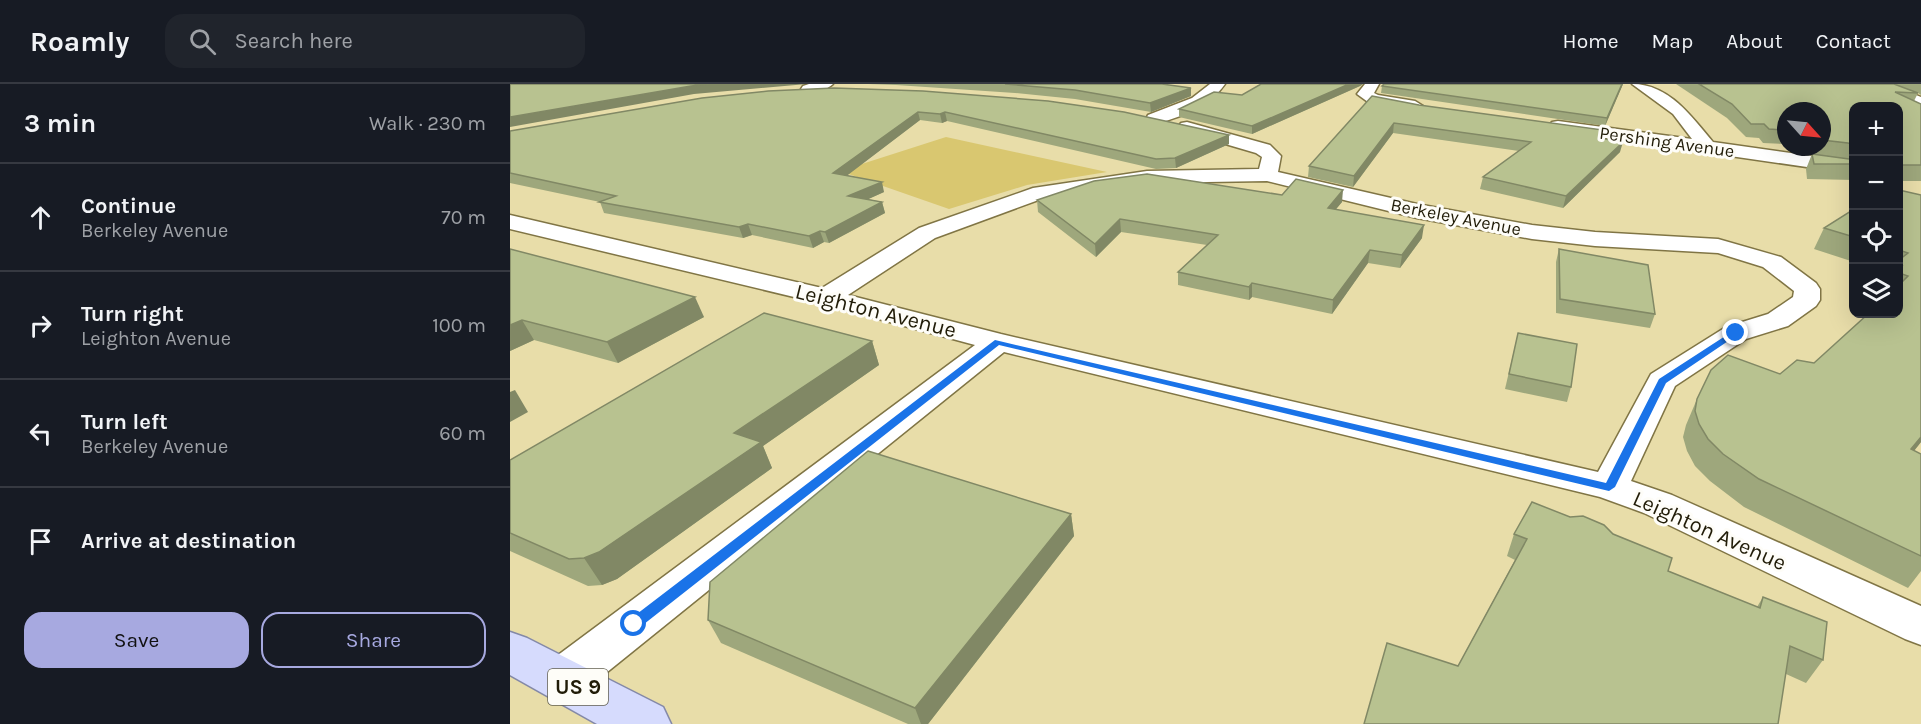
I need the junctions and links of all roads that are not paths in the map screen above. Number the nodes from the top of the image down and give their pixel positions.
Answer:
1 (826, 84) edge
2 (1218, 84) edge
3 (1372, 84) edge
4 (1639, 84) edge
5 (1875, 84) edge
6 (843, 89) edge
7 (808, 90) junction
8 (789, 91) edge
9 (1921, 102) edge
10 (1430, 108) edge
11 (1535, 123) edge
12 (1707, 147) junction
13 (1841, 166) edge
14 (1267, 175) junction
15 (510, 222) edge
16 (826, 297) junction
17 (998, 342) junction
18 (1609, 487) junction
19 (1921, 626) edge
20 (510, 652) edge
21 (563, 679) junction
22 (645, 724) edge

1 - 7 street
2 - 14 street
3 - 10 street
4 - 12 street
5 - 9 street
6 - 7 street
7 - 8 street
11 - 12 street, Pershing Avenue
12 - 13 street, Pershing Avenue
14 - 16 street, Berkeley Avenue
14 - 18 street, Berkeley Avenue
15 - 16 street, Leighton Avenue
16 - 17 street, Leighton Avenue
17 - 18 street, Leighton Avenue
17 - 21 street
18 - 19 street, Leighton Avenue
20 - 21 main road, US 9
21 - 22 main road, US 9

